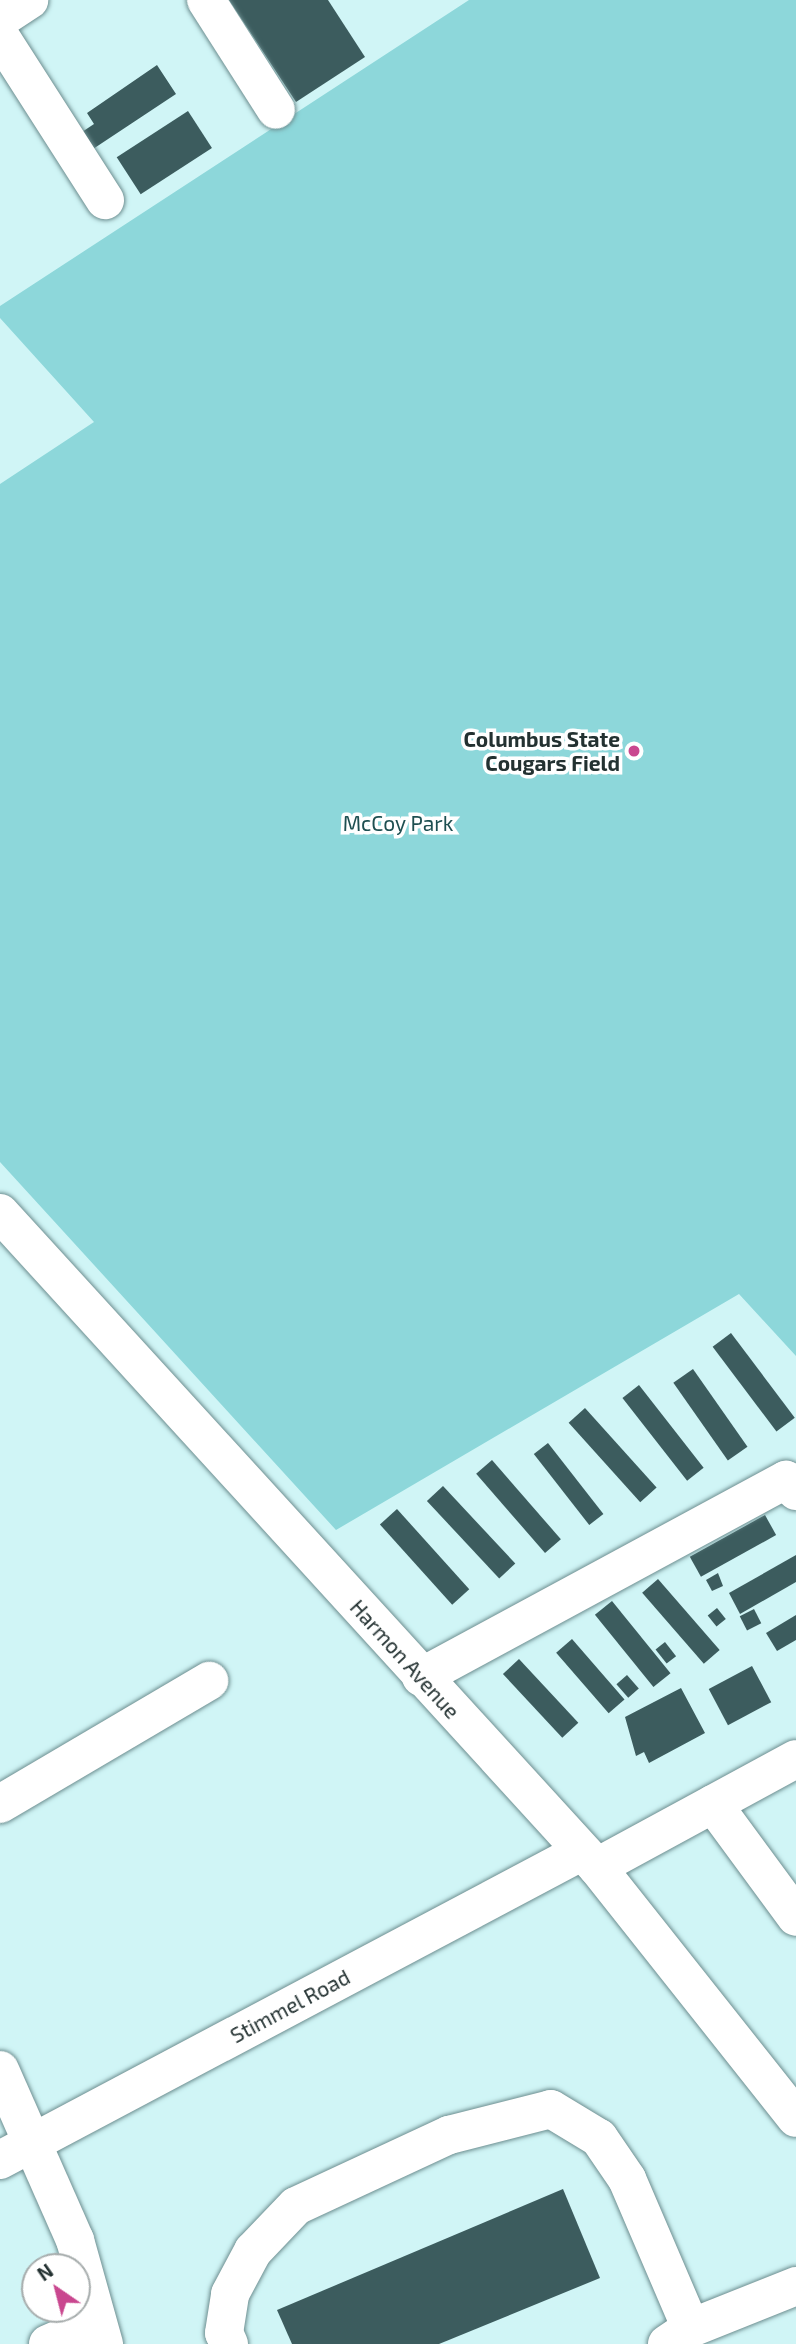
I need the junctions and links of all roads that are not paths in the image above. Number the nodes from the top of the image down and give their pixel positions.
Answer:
1 (29, 0) edge
2 (206, 0) edge
3 (0, 19) edge
4 (0, 36) edge
5 (276, 110) dead end
6 (105, 200) dead end
7 (0, 1213) edge
8 (796, 1491) edge
9 (421, 1677) junction
10 (209, 1681) dead end
11 (796, 1759) edge
12 (0, 1804) edge
13 (713, 1804) junction
14 (589, 1859) junction
15 (796, 1917) edge
16 (0, 2070) edge
17 (796, 2118) edge
18 (36, 2141) junction
19 (0, 2160) edge
20 (796, 2286) edge
21 (100, 2333) edge
22 (679, 2336) edge
23 (48, 2344) edge
24 (229, 2344) edge

1 - 3 street
2 - 5 street
4 - 6 street
7 - 9 street, Harmon Avenue
8 - 9 street
9 - 14 street, Harmon Avenue
10 - 12 street
11 - 13 street, Stimmel Road
13 - 14 street, Stimmel Road
13 - 15 street
14 - 17 street, Harmon Avenue
14 - 18 street, Stimmel Road
16 - 18 street
18 - 19 street, Stimmel Road
18 - 21 street
20 - 22 street
21 - 23 street
22 - 24 street

